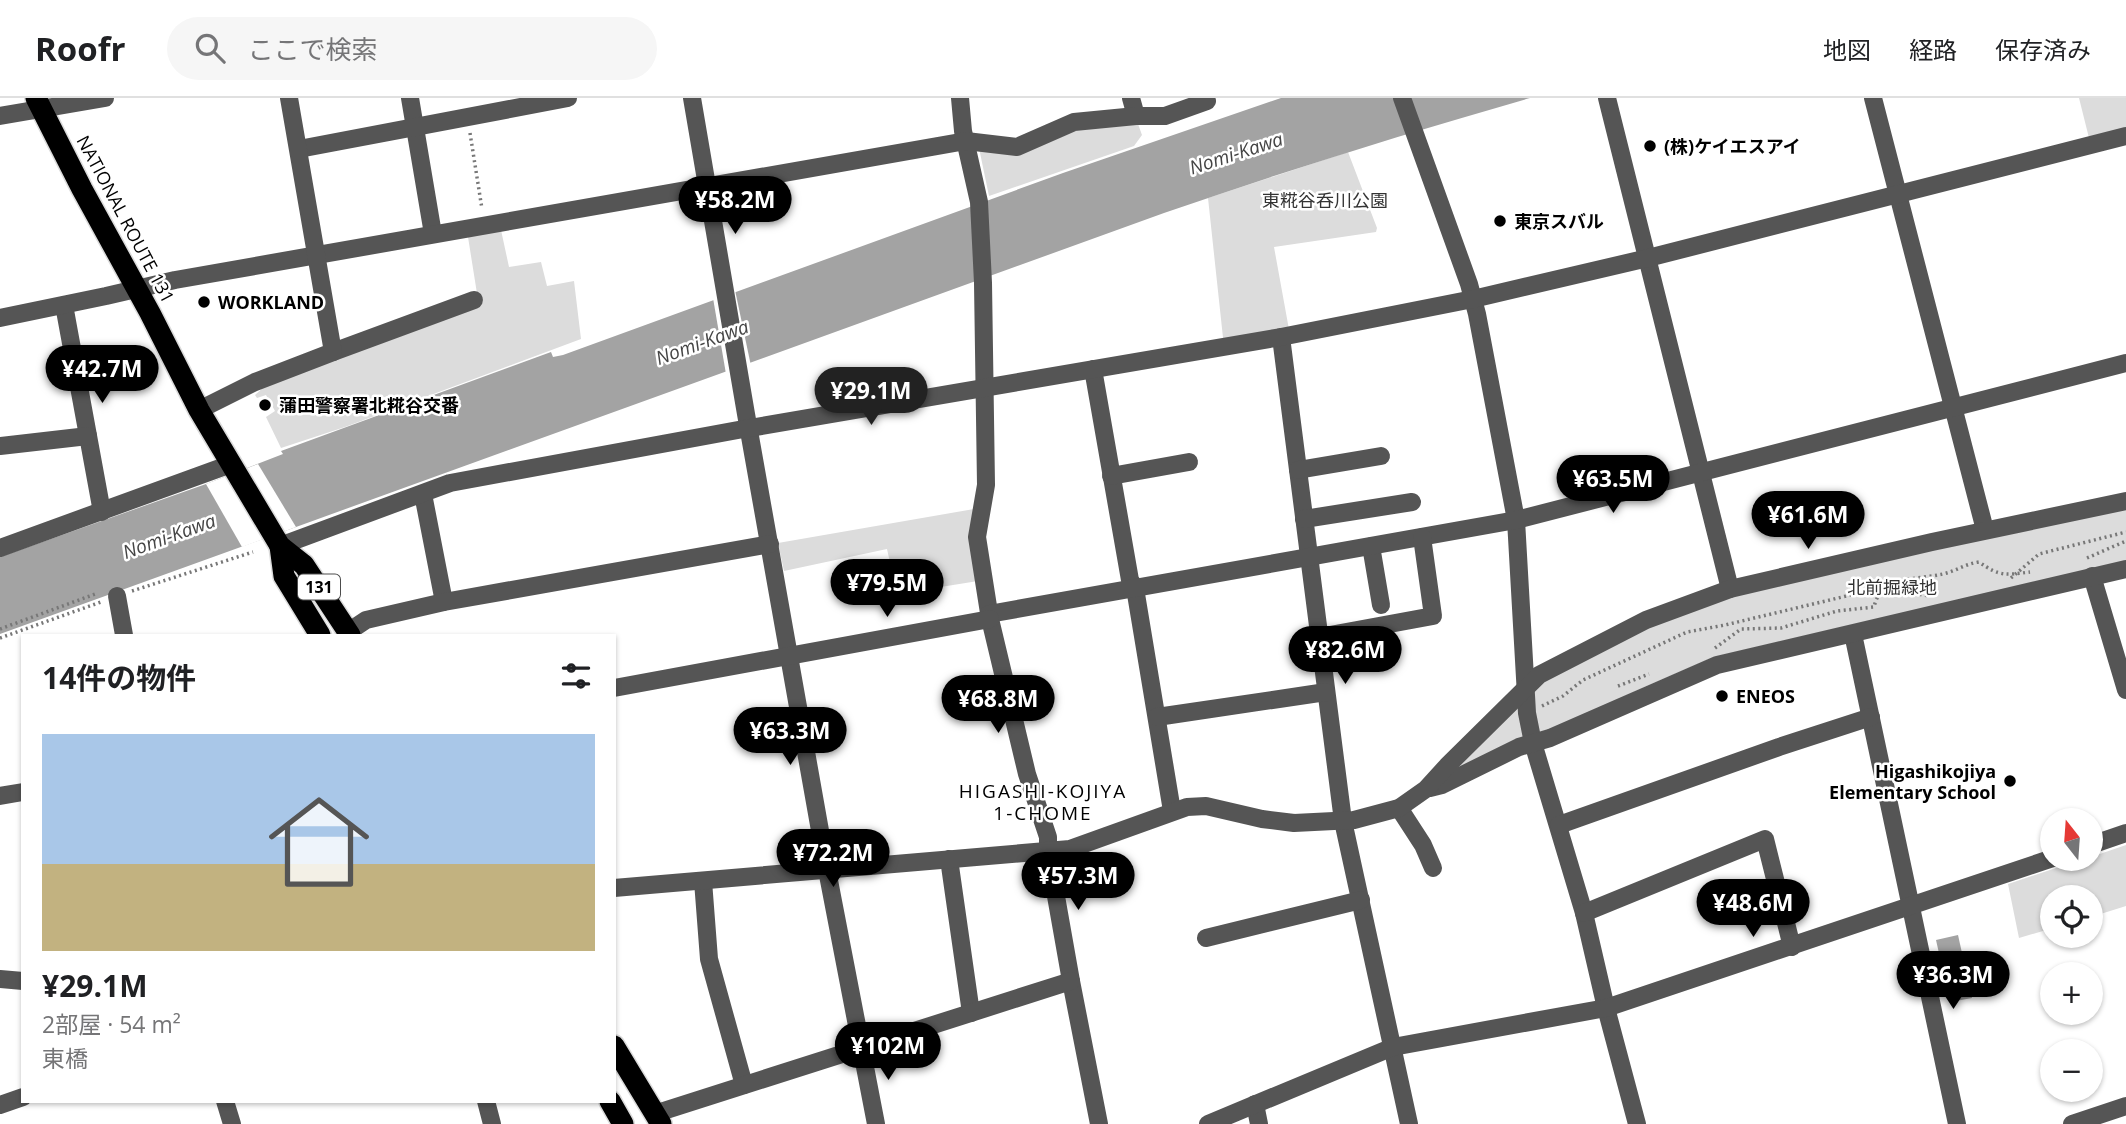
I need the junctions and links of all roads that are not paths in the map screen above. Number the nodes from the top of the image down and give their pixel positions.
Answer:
1 (105, 98) edge
2 (289, 98) edge
3 (410, 98) edge
4 (568, 98) edge
5 (692, 98) edge
6 (960, 98) edge
7 (1131, 98) edge
8 (1402, 98) edge
9 (1607, 98) edge
10 (1873, 98) edge
11 (1207, 101) dead end
12 (39, 103) edge
13 (1136, 116) junction
14 (0, 117) edge
15 (415, 127) junction
16 (2126, 136) edge
17 (966, 141) junction
18 (299, 149) junction
19 (708, 186) junction
20 (1899, 195) junction
21 (433, 234) junction
22 (317, 255) junction
23 (1648, 258) junction
24 (137, 288) junction
25 (1473, 299) junction
26 (474, 300) dead end
27 (65, 304) junction
28 (0, 318) edge
29 (1281, 337) junction
30 (333, 352) junction
31 (2126, 363) edge
32 (1093, 369) junction
33 (985, 387) junction
34 (1954, 406) junction
35 (199, 410) junction
36 (749, 429) junction
37 (88, 436) junction
38 (0, 446) edge
39 (1381, 456) dead end
40 (1189, 462) dead end
41 (234, 468) junction
42 (1298, 470) junction
43 (1700, 473) junction
44 (1111, 476) junction
45 (423, 494) junction
46 (2126, 501) edge
47 (1412, 502) dead end
48 (102, 512) junction
49 (1304, 519) junction
50 (1516, 520) junction
51 (1985, 530) junction
52 (1422, 537) junction
53 (277, 540) junction
54 (770, 544) junction
55 (1371, 546) junction
56 (0, 548) edge
57 (1309, 557) junction
58 (2087, 568) junction
59 (2126, 569) edge
60 (1135, 588) junction
61 (1730, 589) junction
62 (117, 596) road end
63 (444, 602) junction
64 (1381, 605) dead end
65 (990, 616) junction
66 (124, 634) edge
67 (319, 634) edge
68 (349, 634) edge
69 (1853, 634) junction
70 (1319, 637) junction
71 (790, 657) junction
72 (1526, 687) junction
73 (616, 688) edge
74 (2126, 690) edge
75 (1326, 692) junction
76 (1871, 717) junction
77 (1157, 718) junction
78 (1533, 743) junction
79 (1426, 789) junction
80 (21, 792) edge
81 (0, 796) edge
82 (1398, 808) junction
83 (1172, 811) junction
84 (1343, 821) junction
85 (1559, 825) junction
86 (2126, 833) edge
87 (2104, 841) edge
88 (1048, 850) junction
89 (948, 859) junction
90 (2040, 862) edge
91 (1433, 868) dead end
92 (827, 870) junction
93 (703, 881) junction
94 (616, 888) edge
95 (1361, 900) junction
96 (1912, 905) junction
97 (1584, 914) junction
98 (1206, 939) dead end
99 (1792, 947) junction
100 (0, 979) edge
101 (21, 981) edge
102 (1070, 981) junction
103 (1606, 1008) junction
104 (971, 1013) junction
105 (1393, 1047) junction
106 (862, 1048) junction
107 (616, 1049) edge
108 (744, 1085) junction
109 (21, 1098) edge
110 (226, 1103) edge
111 (487, 1103) edge
112 (611, 1103) edge
113 (1255, 1104) junction
114 (0, 1105) edge
115 (2126, 1106) edge
116 (657, 1119) edge
117 (232, 1124) edge
118 (492, 1124) edge
119 (623, 1124) edge
120 (876, 1124) edge
121 (1099, 1124) edge
122 (1208, 1124) edge
123 (1259, 1124) edge
124 (1409, 1124) edge
125 (1637, 1124) edge
126 (1957, 1124) edge
127 (2072, 1124) edge

1 - 12 street
2 - 18 street
3 - 15 street
4 - 15 street
5 - 19 street
6 - 17 street
7 - 13 street
8 - 25 street
9 - 23 street
10 - 20 street
11 - 13 street
12 - 14 street
12 - 24 highway, NATIONAL ROUTE 131 / 131
13 - 17 street
15 - 18 street
15 - 21 street
16 - 20 street
17 - 19 street
17 - 33 street
18 - 22 street
19 - 21 street
19 - 36 street
20 - 23 street
20 - 34 street
21 - 22 street
22 - 24 street
22 - 30 street
23 - 25 street
23 - 43 street
24 - 27 street
24 - 35 highway, NATIONAL ROUTE 131 / 131
25 - 29 street
25 - 50 street
26 - 30 street
27 - 28 street
27 - 37 street
29 - 32 street
29 - 42 street
30 - 35 street
31 - 34 street
32 - 33 street
32 - 44 street
33 - 36 street
33 - 65 street
34 - 43 street
34 - 51 street
35 - 41 highway, NATIONAL ROUTE 131 / 131
36 - 45 street
36 - 54 street
37 - 38 street
37 - 48 street
39 - 42 street
40 - 44 street
41 - 48 street
41 - 53 highway, 131
42 - 49 street
43 - 50 street
43 - 61 street
44 - 60 street
45 - 53 street
45 - 63 street
46 - 51 street
47 - 49 street
48 - 56 street
49 - 57 street
50 - 52 street
50 - 72 street
51 - 61 street
52 - 55 street
52 - 70 street
53 - 67 highway, 131
53 - 68 highway, 131
54 - 63 street
54 - 71 street
55 - 57 street
55 - 64 street
57 - 60 street
57 - 70 street
58 - 59 street
58 - 69 street
58 - 74 street
60 - 65 street
60 - 77 street
61 - 72 street
62 - 66 street
63 - 68 street
65 - 71 street
65 - 88 street
69 - 76 street
69 - 78 street
70 - 75 street
71 - 73 street
71 - 92 street
72 - 78 street
72 - 79 street
75 - 77 street
75 - 84 street
76 - 85 street
76 - 96 street
77 - 83 street
78 - 79 street
78 - 85 street
79 - 82 street
80 - 81 street
82 - 84 street
82 - 91 street
83 - 84 street
83 - 88 street
84 - 95 street
85 - 97 street
86 - 87 street
88 - 89 street
88 - 102 street
89 - 92 street
89 - 104 street
90 - 96 street
92 - 93 street
92 - 106 street
93 - 94 street
93 - 108 street
95 - 98 street
95 - 105 street
96 - 99 street
96 - 126 street
97 - 99 street
97 - 103 street
99 - 103 street
100 - 101 street
102 - 104 street
102 - 121 street
103 - 105 street
103 - 125 street
104 - 106 street
105 - 113 street
105 - 124 street
106 - 108 street
106 - 120 street
107 - 116 highway
108 - 116 street
109 - 114 street
110 - 117 street
111 - 118 street
112 - 119 highway
113 - 122 street
113 - 123 street
115 - 127 street

